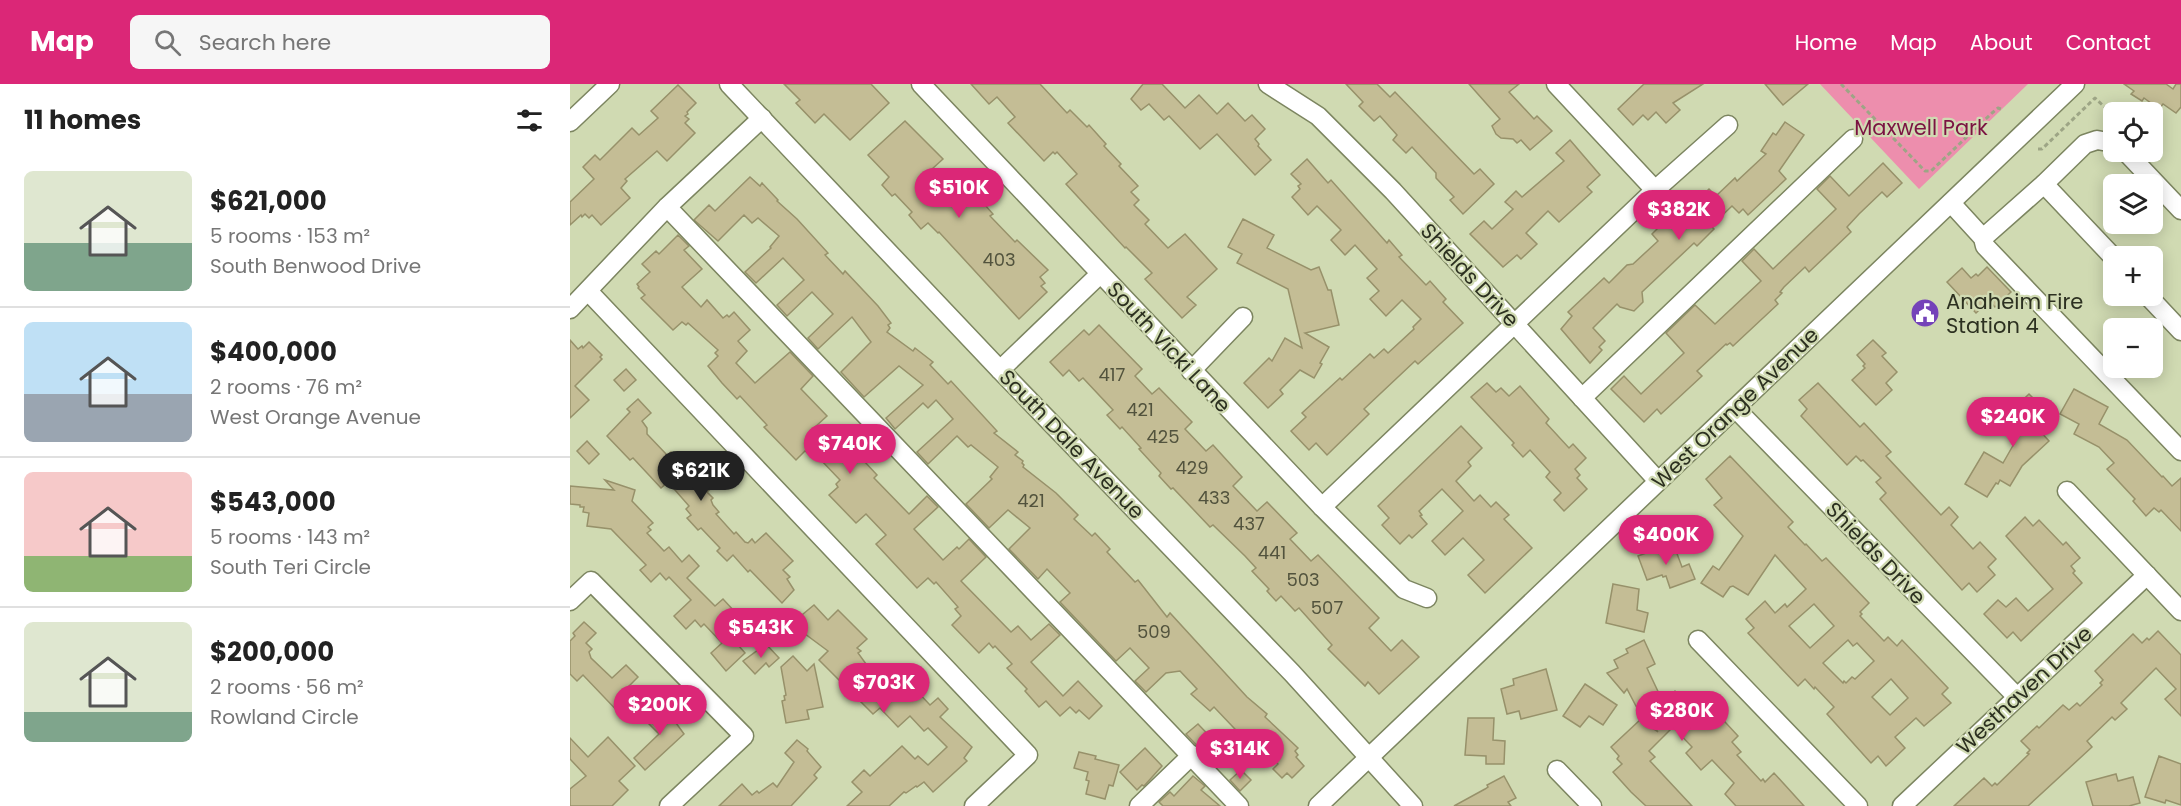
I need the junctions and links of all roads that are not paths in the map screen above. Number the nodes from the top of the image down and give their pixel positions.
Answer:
1 (610, 84) edge
2 (729, 84) edge
3 (921, 84) edge
4 (1268, 84) edge
5 (1556, 84) edge
6 (2075, 84) edge
7 (762, 118) junction
8 (570, 122) edge
9 (1728, 124) dead end
10 (1853, 138) dead end
11 (2103, 141) edge
12 (2135, 162) edge
13 (2044, 184) junction
14 (1655, 190) junction
15 (1951, 203) junction
16 (667, 207) junction
17 (2181, 210) edge
18 (1983, 238) junction
19 (2103, 246) edge
20 (1100, 274) junction
21 (588, 291) junction
22 (2157, 306) edge
23 (570, 309) edge
24 (1243, 317) dead end
25 (1515, 325) junction
26 (2181, 331) edge
27 (1000, 370) junction
28 (1191, 371) junction
29 (1582, 398) junction
30 (1735, 408) junction
31 (2181, 451) edge
32 (1658, 481) junction
33 (2067, 491) dead end
34 (1322, 507) junction
35 (2147, 575) junction
36 (1427, 598) dead end
37 (570, 601) edge
38 (2181, 610) edge
39 (1698, 640) dead end
40 (2018, 697) junction
41 (1192, 755) junction
42 (1368, 758) junction
43 (1557, 770) dead end
44 (669, 806) edge
45 (974, 806) edge
46 (1139, 806) edge
47 (1239, 806) edge
48 (1318, 806) edge
49 (1413, 806) edge
50 (1592, 806) edge
51 (1858, 806) edge
52 (1902, 806) edge

1 - 8 street
2 - 7 street, South Dale Avenue
3 - 20 street, South Vicki Lane
4 - 25 street, Shields Drive
5 - 14 street
6 - 15 street, West Orange Avenue
7 - 16 street
7 - 27 street, South Dale Avenue
9 - 14 street
10 - 29 street
11 - 13 street
12 - 17 street
13 - 18 street
13 - 19 street
14 - 25 street
15 - 18 street
15 - 30 street, West Orange Avenue
16 - 21 street
16 - 41 street
18 - 31 street
20 - 27 street
20 - 28 street, South Vicki Lane
21 - 23 street
21 - 45 street
22 - 26 street
24 - 28 street
25 - 29 street, Shields Drive
25 - 34 street
27 - 42 street, South Dale Avenue
28 - 34 street, South Vicki Lane
29 - 32 street, Shields Drive
30 - 32 street, West Orange Avenue
30 - 40 street, Shields Drive
32 - 42 street, West Orange Avenue
33 - 35 street
34 - 36 street, South Vicki Lane
35 - 38 street
35 - 40 street, Westhaven Drive
37 - 44 street
39 - 51 street
40 - 52 street, Westhaven Drive
41 - 46 street
41 - 47 street
42 - 48 street, West Orange Avenue
42 - 49 street, South Dale Avenue
43 - 50 street

